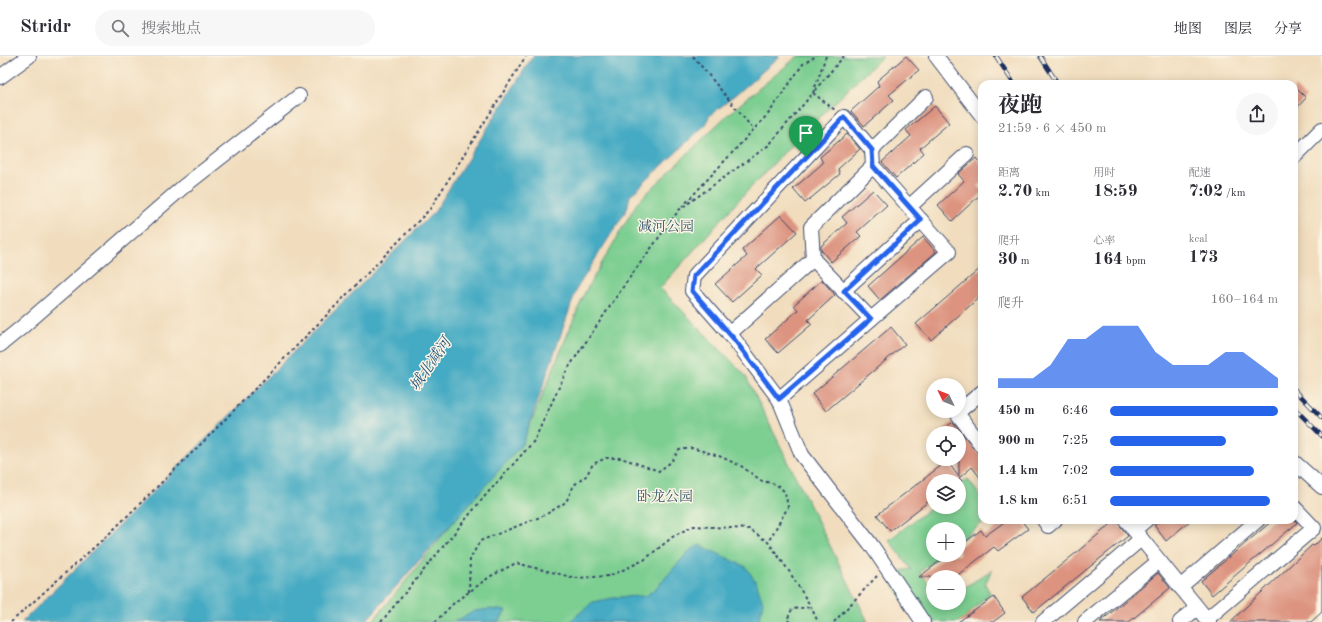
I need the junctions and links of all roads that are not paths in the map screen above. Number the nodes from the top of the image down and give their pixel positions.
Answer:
1 (28, 56) edge
2 (936, 56) edge
3 (0, 77) edge
4 (299, 96) dead end
5 (926, 97) dead end
6 (978, 111) edge
7 (1322, 129) edge
8 (872, 150) junction
9 (1298, 153) edge
10 (967, 154) dead end
11 (873, 166) junction
12 (910, 207) junction
13 (921, 220) junction
14 (813, 259) junction
15 (844, 291) junction
16 (871, 319) junction
17 (729, 334) junction
18 (0, 344) edge
19 (978, 395) edge
20 (779, 399) junction
21 (978, 441) edge
22 (1298, 466) edge
23 (1322, 487) edge
24 (1298, 511) edge
25 (1253, 524) edge
26 (1134, 530) edge
27 (1159, 561) junction
28 (1180, 588) junction
29 (1197, 608) junction
30 (1208, 621) edge
31 (923, 622) edge
32 (1043, 622) edge
33 (1085, 622) edge
34 (1180, 622) edge

1 - 3 street
2 - 6 street
4 - 18 street
5 - 8 street
7 - 9 street
8 - 11 street
8 - 17 street
10 - 12 street
11 - 12 street
11 - 14 street
12 - 13 street
13 - 15 street
13 - 16 street
14 - 15 street
14 - 17 street
15 - 16 street
16 - 20 street
17 - 20 street
19 - 21 street
20 - 31 street
22 - 23 street
24 - 30 street
25 - 28 street
26 - 27 street
26 - 32 street
27 - 28 street
27 - 33 street
28 - 29 street
29 - 30 street
29 - 34 street

